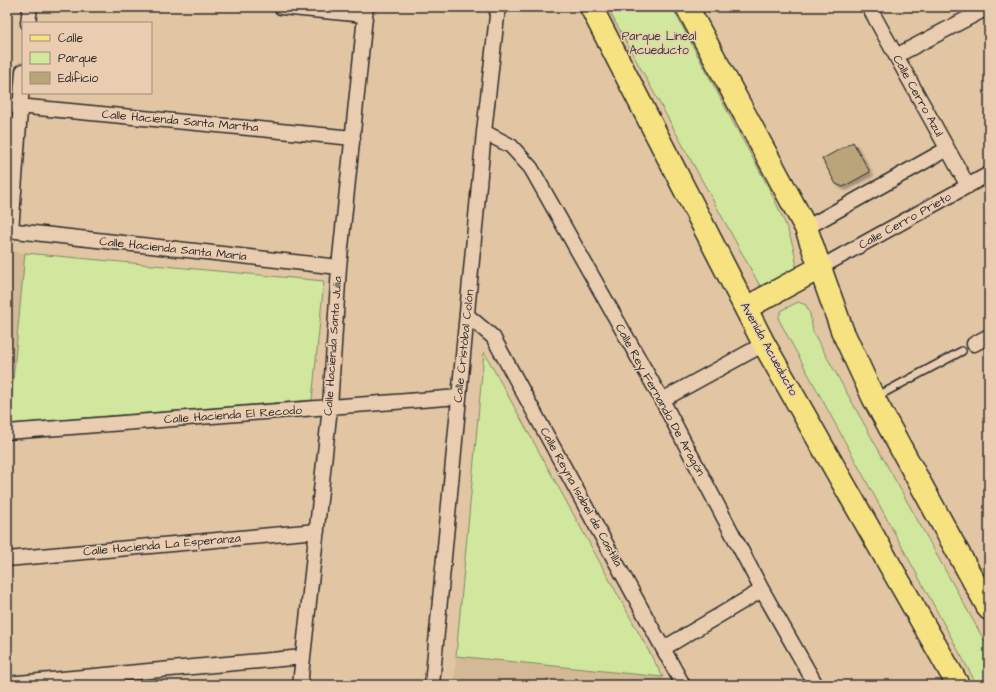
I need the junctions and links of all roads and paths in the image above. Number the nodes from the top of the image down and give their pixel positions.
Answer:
1 (30, 7) edge
2 (281, 7) edge
3 (498, 7) edge
4 (591, 7) edge
5 (687, 7) edge
6 (869, 7) edge
7 (988, 7) edge
8 (366, 11) edge
9 (28, 22) edge
10 (896, 56) junction
11 (22, 74) edge
12 (13, 105) edge
13 (484, 132) junction
14 (353, 138) junction
15 (948, 150) junction
16 (989, 174) edge
17 (968, 186) junction
18 (806, 228) junction
19 (9, 231) edge
20 (339, 267) junction
21 (821, 267) junction
22 (746, 308) junction
23 (468, 316) junction
24 (989, 336) edge
25 (764, 344) junction
26 (968, 348) joint
27 (459, 397) junction
28 (874, 399) junction
29 (662, 400) junction
30 (330, 407) junction
31 (7, 432) edge
32 (318, 531) junction
33 (7, 559) edge
34 (980, 581) edge
35 (762, 590) junction
36 (989, 609) edge
37 (664, 648) junction
38 (303, 658) junction
39 (7, 684) edge
40 (300, 685) edge
41 (432, 685) edge
42 (684, 685) edge
43 (816, 685) edge
44 (958, 685) edge

1 - 9 street
2 - 8 street
3 - 13 street, Calle Cristóbal Colón
4 - 22 main road, Avenida Acueducto
5 - 18 main road
6 - 10 street, Calle Cerro Azul
7 - 10 street
8 - 14 street, Calle Hacienda Santa Julia
10 - 15 street, Calle Cerro Azul
11 - 12 street
12 - 14 street, Calle Hacienda Santa Martha
12 - 19 street
13 - 23 street, Calle Cristóbal Colón
13 - 29 street, Calle Rey Fernando De Aragón
14 - 20 street, Calle Hacienda Santa Julia
15 - 17 street, Calle Cerro Azul
15 - 18 street
16 - 17 street, Calle Cerro Prieto
17 - 21 street, Calle Cerro Prieto
18 - 21 main road
19 - 20 street, Calle Hacienda Santa María
20 - 30 street, Calle Hacienda Santa Julia
21 - 22 main road
21 - 28 main road
22 - 25 main road, Avenida Acueducto
23 - 27 street, Calle Cristóbal Colón
23 - 37 street, Calle Reyna Isabel de Castilla
24 - 26 street
25 - 29 street
25 - 44 main road, Avenida Acueducto
26 - 28 lane
27 - 30 street, Calle Hacienda El Recodo
27 - 41 street, Calle Cristóbal Colón
28 - 34 main road
29 - 35 street, Calle Rey Fernando De Aragón
30 - 31 street, Calle Hacienda El Recodo
30 - 32 street, Calle Hacienda Santa Julia
32 - 33 street, Calle Hacienda La Esperanza
32 - 38 street, Calle Hacienda Santa Julia
34 - 36 main road
35 - 37 street
35 - 43 street, Calle Rey Fernando De Aragón
37 - 42 street, Calle Reyna Isabel de Castilla
38 - 39 street
38 - 40 street, Calle Hacienda Santa Julia

